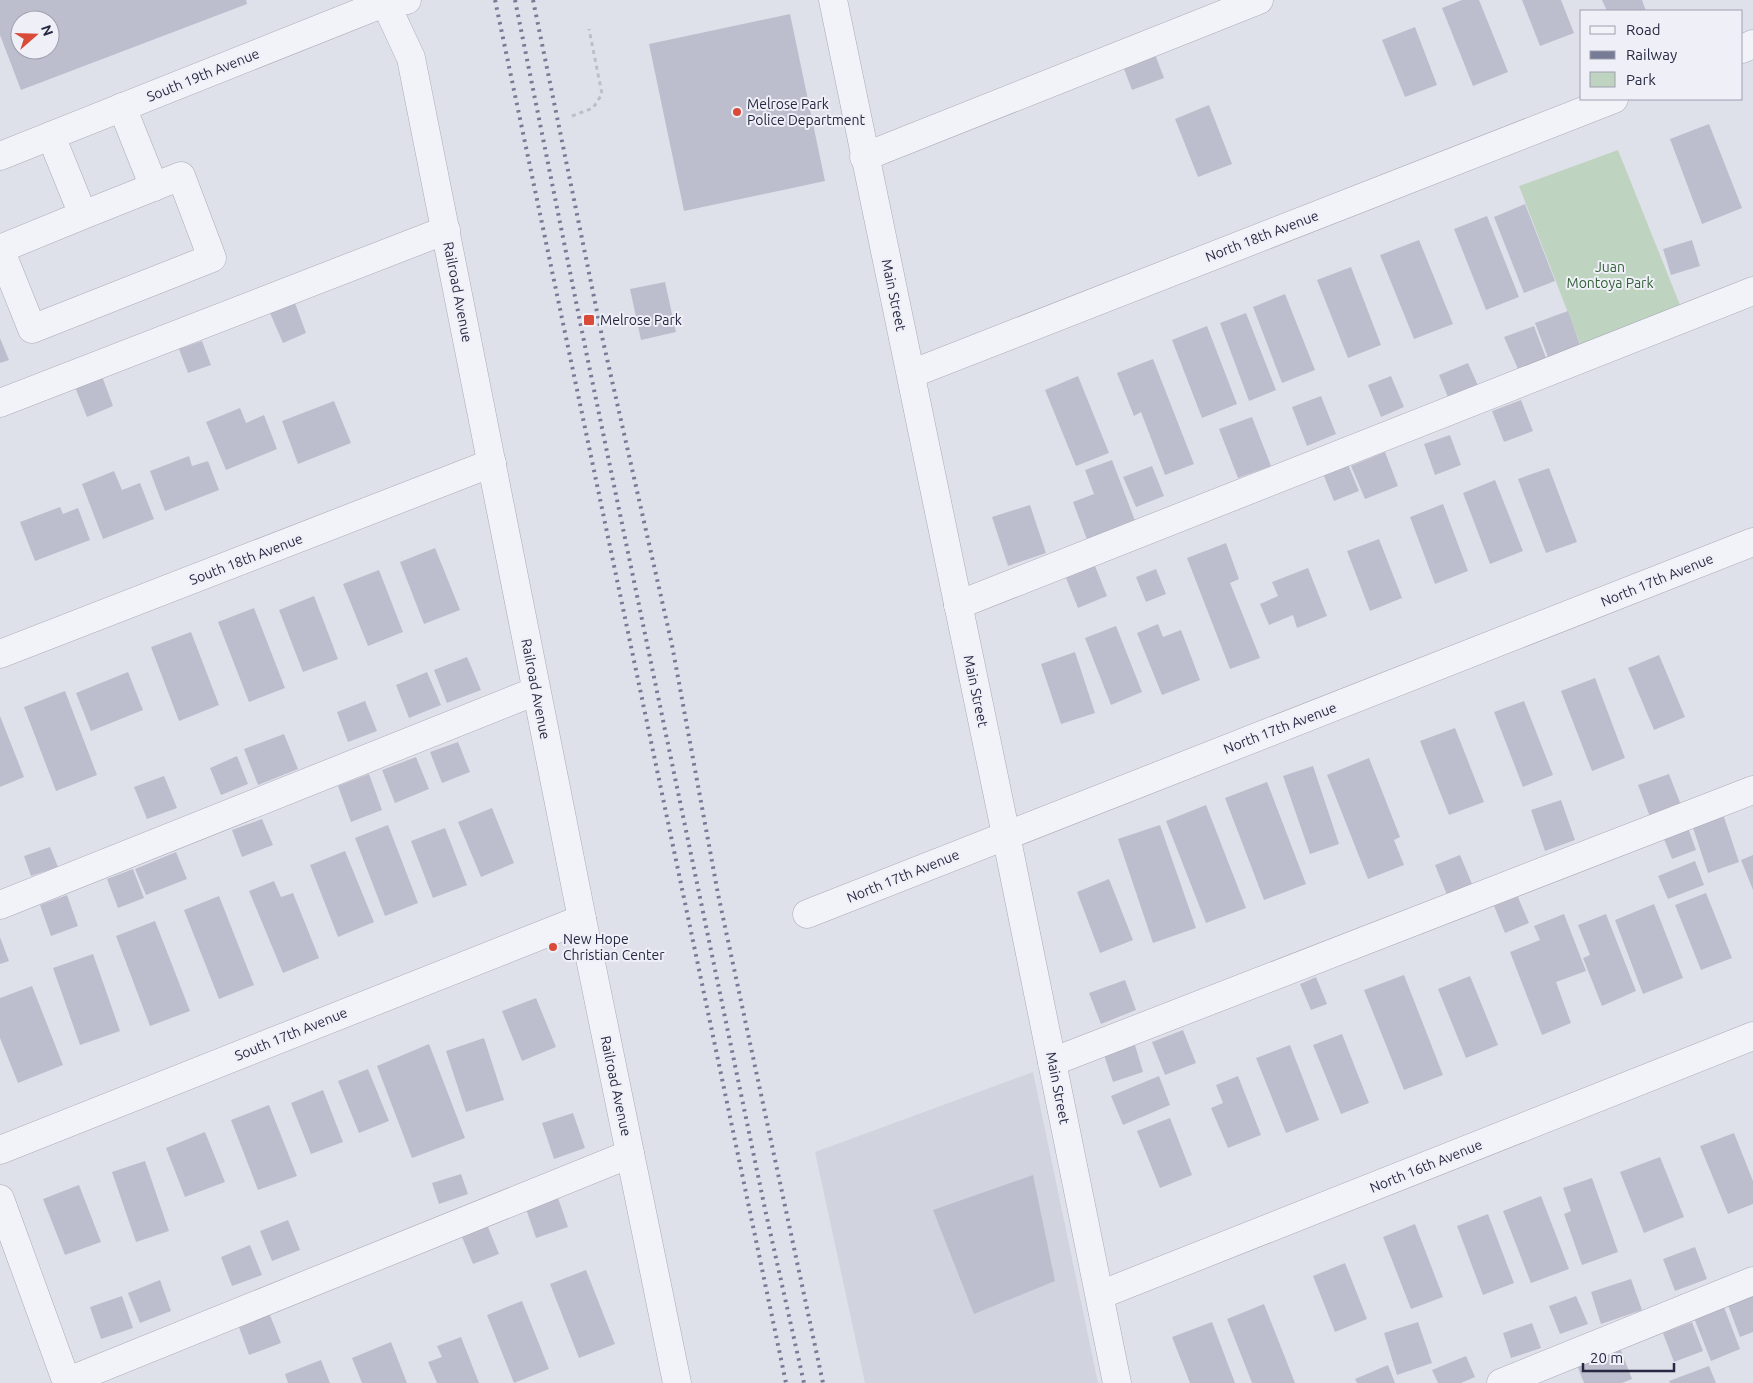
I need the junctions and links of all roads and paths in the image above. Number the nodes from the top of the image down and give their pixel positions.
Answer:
1 (833, 0) edge
2 (1259, 0) edge
3 (392, 1) edge
4 (589, 29) dead end
5 (1611, 100) edge
6 (122, 107) junction
7 (572, 116) dead end
8 (51, 136) junction
9 (0, 156) edge
10 (864, 157) junction
11 (154, 187) junction
12 (83, 215) junction
13 (446, 230) junction
14 (1753, 291) edge
15 (911, 374) junction
16 (0, 402) edge
17 (492, 463) junction
18 (1748, 544) edge
19 (958, 605) junction
20 (0, 654) edge
21 (536, 691) junction
22 (1753, 790) edge
23 (1006, 835) junction
24 (0, 905) edge
25 (807, 914) dead end
26 (582, 919) junction
27 (1753, 1036) edge
28 (1052, 1062) junction
29 (0, 1150) edge
30 (630, 1154) junction
31 (0, 1199) edge
32 (1753, 1281) edge
33 (1100, 1295) junction
34 (670, 1381) edge
35 (66, 1382) edge
36 (1117, 1383) edge
37 (1501, 1383) edge

1 - 10 street, Main Street
2 - 10 street
3 - 6 street, South 19th Avenue
3 - 13 street, Railroad Avenue
4 - 7 path
5 - 15 street, North 18th Avenue
6 - 8 street, South 19th Avenue
6 - 11 street
8 - 9 street, South 19th Avenue
8 - 12 street
10 - 15 street, Main Street
11 - 12 street
11 - 12 street
13 - 16 street
13 - 17 street, Railroad Avenue
14 - 19 street
15 - 19 street, Main Street
17 - 20 street, South 18th Avenue
17 - 21 street, Railroad Avenue
18 - 23 street, North 17th Avenue
19 - 23 street, Main Street
21 - 24 street
21 - 26 street, Railroad Avenue
22 - 28 street
23 - 25 street, North 17th Avenue
23 - 28 street, Main Street
26 - 29 street, South 17th Avenue
26 - 30 street, Railroad Avenue
27 - 33 street, North 16th Avenue
28 - 33 street, Main Street
30 - 34 street, Railroad Avenue
30 - 35 street
31 - 35 street
32 - 37 street
33 - 36 street, Main Street

